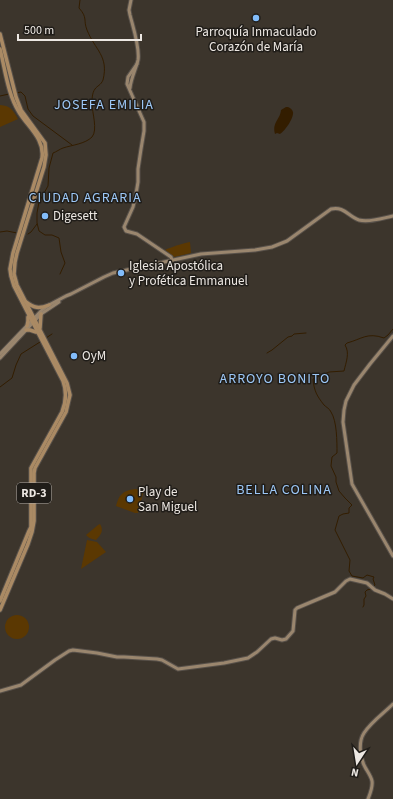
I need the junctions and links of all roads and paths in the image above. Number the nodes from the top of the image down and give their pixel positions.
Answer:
1 (131, 0) edge
2 (0, 34) edge
3 (0, 49) edge
4 (12, 90) junction
5 (14, 97) junction
6 (393, 216) edge
7 (172, 260) junction
8 (70, 294) junction
9 (25, 301) junction
10 (49, 305) junction
11 (27, 314) junction
12 (41, 314) junction
13 (33, 321) junction
14 (26, 328) junction
15 (40, 329) junction
16 (38, 333) junction
17 (393, 336) edge
18 (44, 341) junction
19 (0, 354) edge
20 (0, 358) edge
21 (393, 556) edge
22 (393, 599) edge
23 (0, 601) edge
24 (0, 610) edge
25 (0, 691) edge
26 (393, 704) edge
27 (368, 799) edge

1 - 7 main road
2 - 4 main road, RD-3
3 - 4 main road, RD-3
4 - 5 main road, RD-3
5 - 9 main road, RD-3
5 - 11 main road, RD-3
6 - 7 main road
7 - 8 main road
8 - 10 main road
8 - 12 main road
9 - 10 main road
9 - 13 main road, RD-3
10 - 13 main road
11 - 13 main road, RD-3
11 - 14 main road
12 - 13 main road
12 - 15 main road
13 - 14 main road
13 - 15 main road, RD-3
13 - 16 main road, RD-3
14 - 16 main road
14 - 19 main road
14 - 20 main road
15 - 18 main road, RD-3
16 - 18 main road, RD-3
17 - 21 main road
18 - 23 main road, RD-3
18 - 24 main road, RD-3
22 - 25 main road
26 - 27 main road

